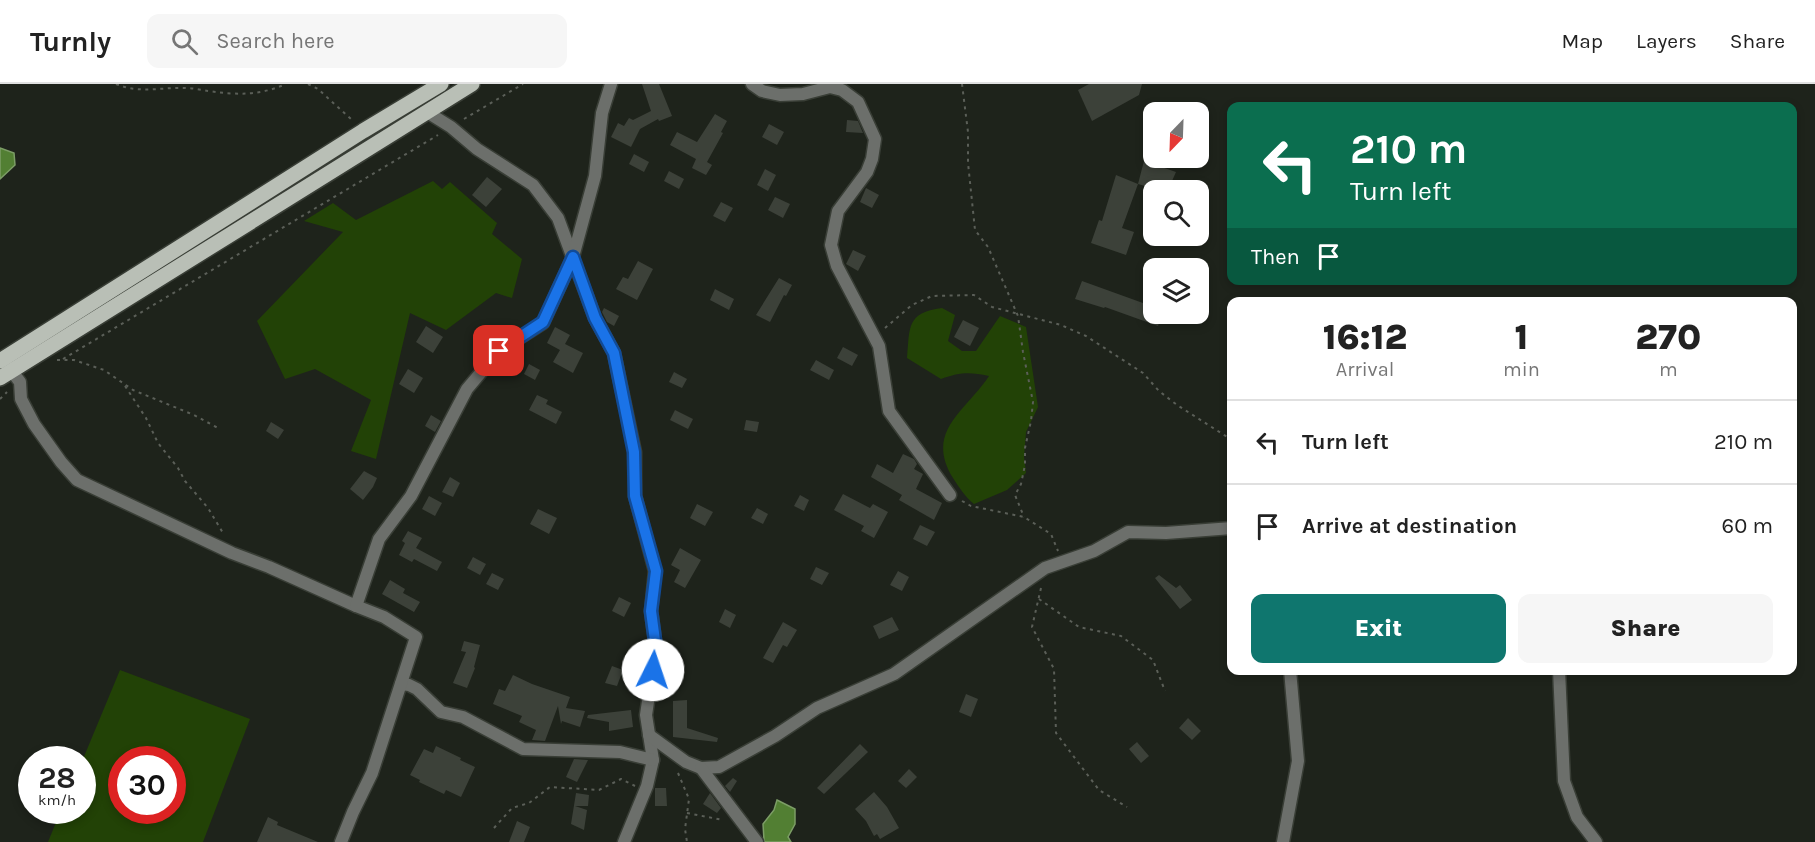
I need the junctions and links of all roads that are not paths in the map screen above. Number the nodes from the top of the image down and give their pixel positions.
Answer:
1 (441, 84) edge
2 (472, 84) edge
3 (611, 84) edge
4 (752, 84) edge
5 (427, 112) junction
6 (573, 257) junction
7 (7, 370) edge
8 (950, 495) road end
9 (1227, 528) edge
10 (356, 606) junction
11 (1290, 675) edge
12 (1559, 675) edge
13 (401, 684) junction
14 (649, 735) junction
15 (653, 759) junction
16 (701, 768) junction
17 (341, 842) edge
18 (624, 842) edge
19 (757, 842) edge
20 (1283, 842) edge
21 (1596, 842) edge

1 - 7 main road
2 - 5 main road
3 - 6 street
4 - 8 street
5 - 6 street
5 - 7 main road
6 - 10 street
6 - 14 street
7 - 10 street
9 - 16 street
10 - 13 street
11 - 20 street
12 - 21 street
13 - 15 street
13 - 17 street
14 - 15 street
14 - 16 street
15 - 18 street
16 - 19 street

